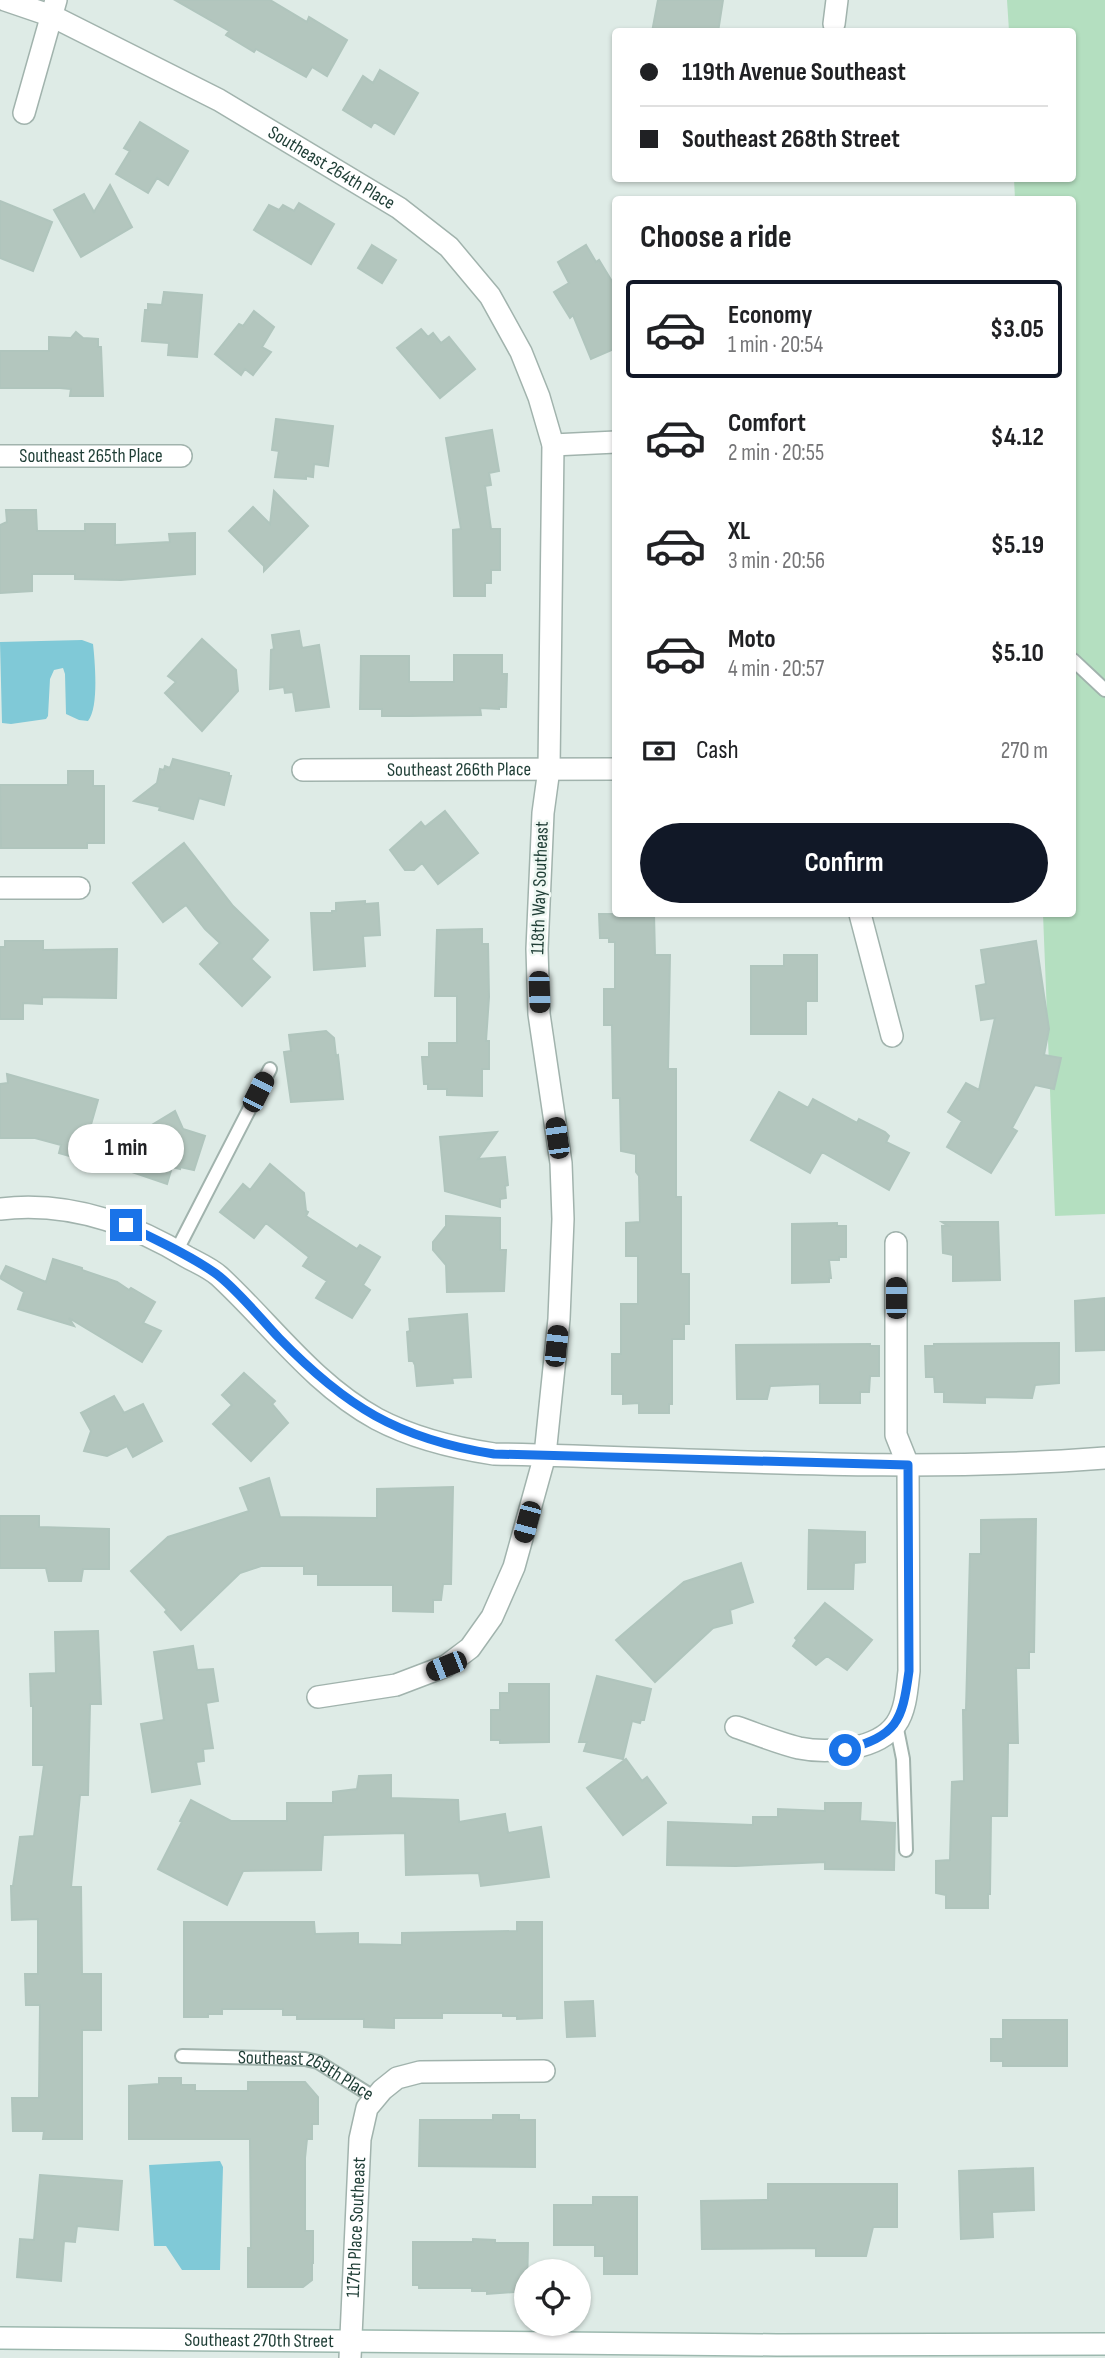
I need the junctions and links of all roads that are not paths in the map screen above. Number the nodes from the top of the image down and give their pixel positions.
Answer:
1 (5, 0) edge
2 (838, 0) edge
3 (54, 8) edge
4 (834, 24) dead end
5 (24, 113) dead end
6 (612, 442) edge
7 (553, 445) junction
8 (0, 456) edge
9 (180, 456) dead end
10 (1076, 663) edge
11 (1105, 690) edge
12 (549, 769) junction
13 (612, 769) edge
14 (303, 770) dead end
15 (0, 888) edge
16 (79, 888) dead end
17 (860, 917) edge
18 (892, 1036) dead end
19 (270, 1069) dead end
20 (0, 1209) edge
21 (896, 1243) dead end
22 (177, 1250) junction
23 (545, 1455) junction
24 (1105, 1458) edge
25 (908, 1465) junction
26 (318, 1697) dead end
27 (896, 1724) junction
28 (736, 1727) dead end
29 (906, 1850) dead end
30 (182, 2056) dead end
31 (544, 2071) dead end
32 (375, 2098) junction
33 (0, 2338) edge
34 (1093, 2348) edge
35 (350, 2349) edge
36 (777, 2352) edge

1 - 3 street, Southeast 264th Place
2 - 4 street
3 - 5 street
3 - 7 street, Southeast 264th Place
6 - 7 street
7 - 12 street, 118th Way Southeast
8 - 9 street, Southeast 265th Place
10 - 11 lane
12 - 13 street, Southeast 266th Place
12 - 14 street, Southeast 266th Place
12 - 23 street, 118th Way Southeast
15 - 16 street
17 - 18 street
19 - 22 lane
20 - 22 street
21 - 25 street
22 - 23 street
23 - 25 street
23 - 26 street, 118th Way Southeast
24 - 25 street
25 - 27 street
27 - 28 street
27 - 29 lane
30 - 32 lane, Southeast 269th Place
31 - 32 street, Southeast 269th Place
32 - 35 street, 117th Place Southeast
33 - 35 street, Southeast 270th Street
34 - 36 street, Southeast 270th Street
35 - 36 street, Southeast 270th Street

